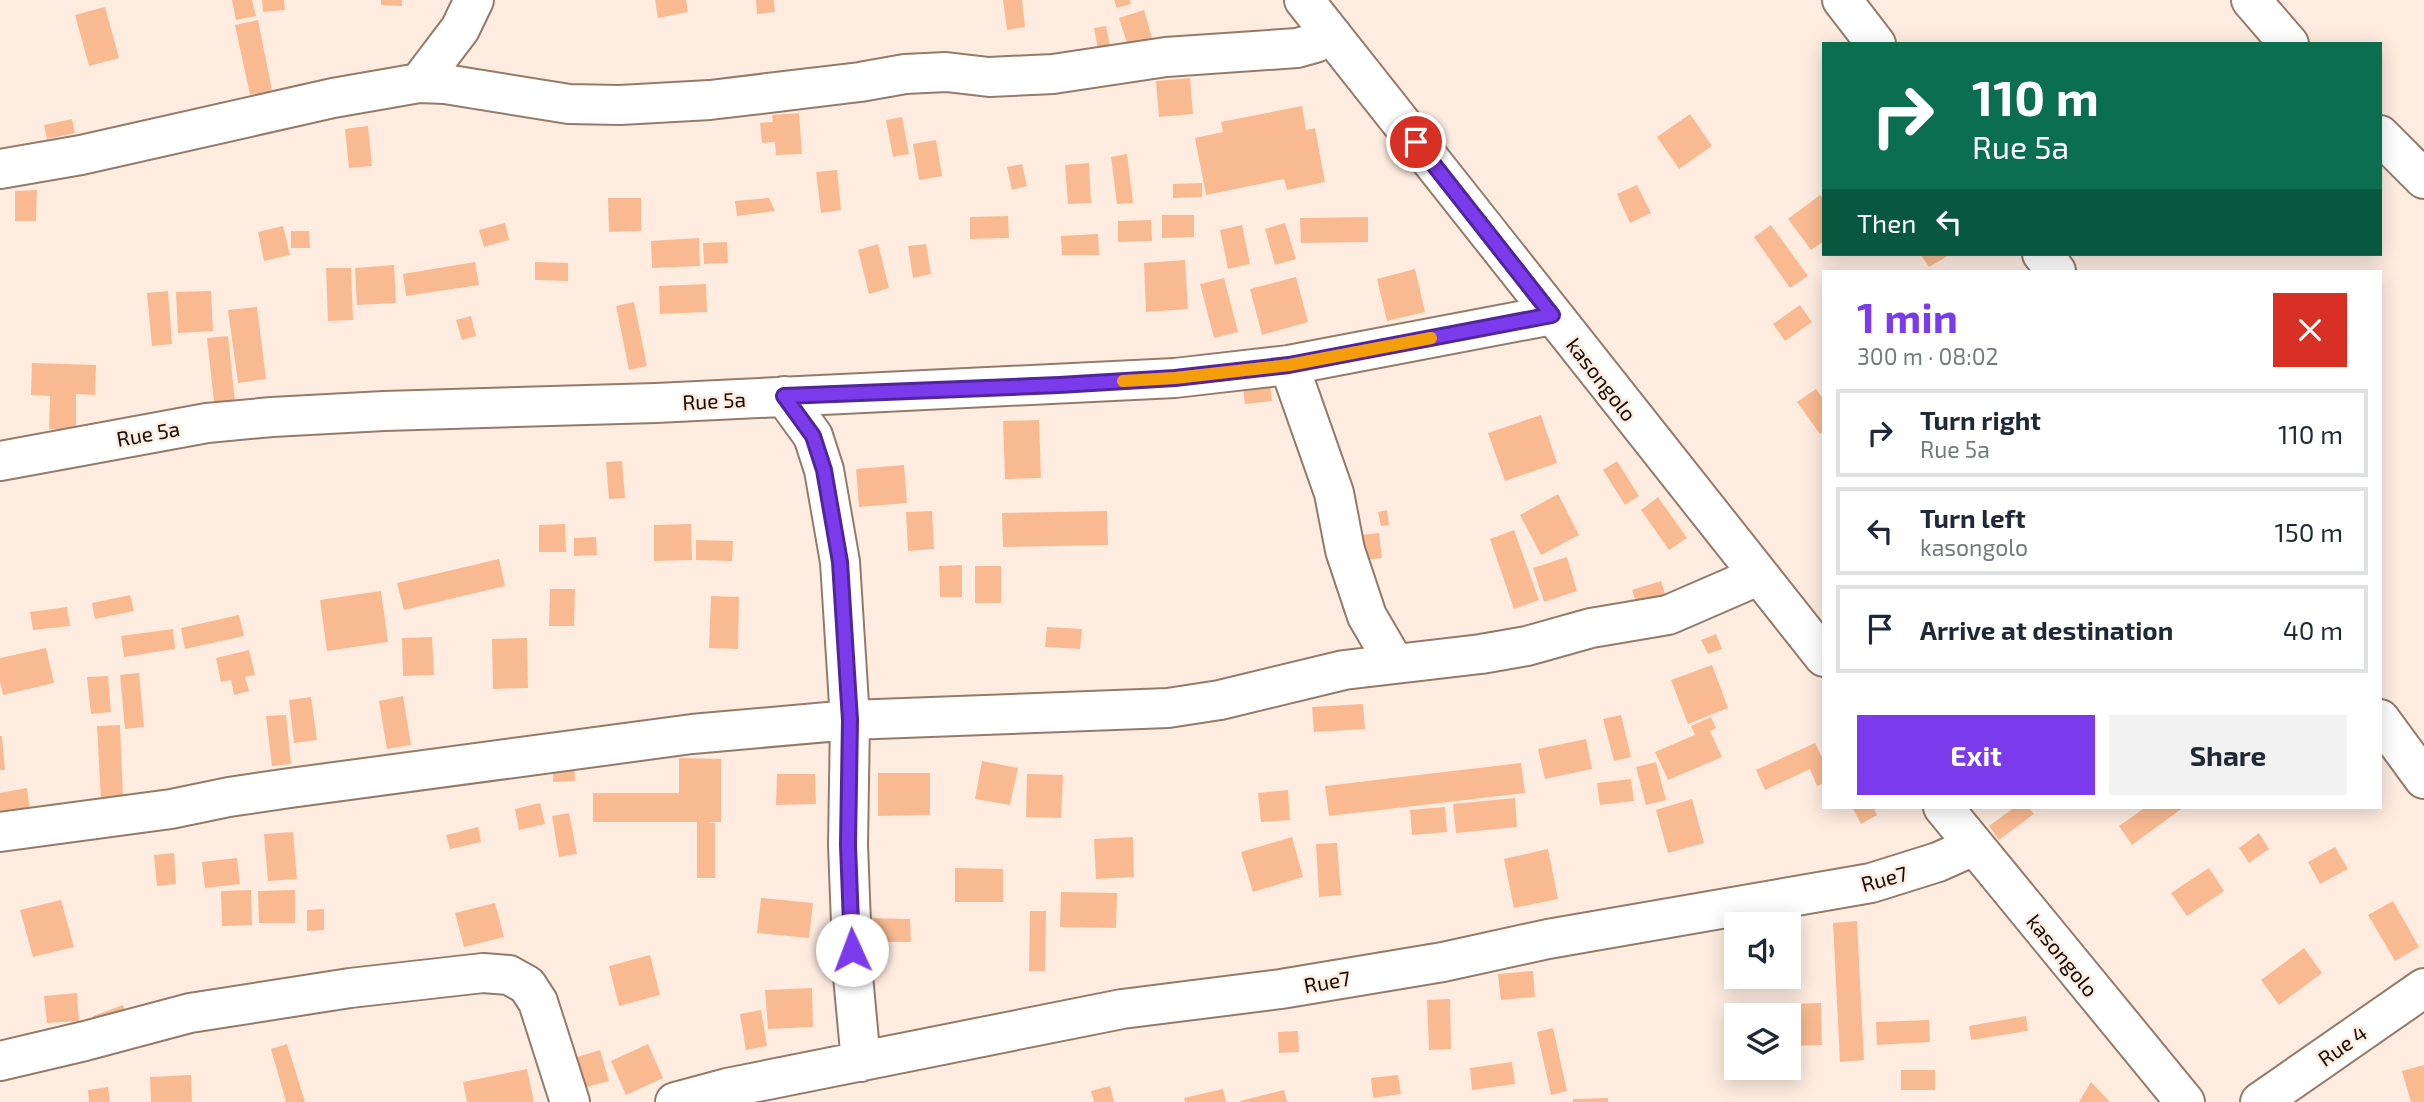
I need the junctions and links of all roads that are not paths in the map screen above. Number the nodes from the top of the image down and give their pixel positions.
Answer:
1 (474, 0) edge
2 (1304, 0) edge
3 (1842, 0) edge
4 (2251, 0) edge
5 (1332, 35) junction
6 (1874, 42) edge
7 (2287, 42) edge
8 (419, 83) junction
9 (2382, 137) edge
10 (0, 169) edge
11 (2424, 179) edge
12 (2044, 256) edge
13 (2055, 270) edge
14 (1552, 315) junction
15 (1289, 365) junction
16 (784, 396) junction
17 (0, 461) edge
18 (1758, 576) junction
19 (1822, 655) edge
20 (1395, 664) junction
21 (850, 720) junction
22 (2382, 722) edge
23 (2424, 779) edge
24 (1945, 809) edge
25 (0, 832) edge
26 (1974, 846) junction
27 (2424, 988) edge
28 (0, 1061) edge
29 (861, 1062) junction
30 (570, 1102) edge
31 (675, 1102) edge
32 (2185, 1102) edge
33 (2260, 1102) edge

1 - 8 street
2 - 5 street, kasongolo
3 - 6 street
4 - 7 street
5 - 8 street
5 - 14 street, kasongolo
8 - 10 street
9 - 11 street
12 - 13 street
14 - 15 street, Rue 5a
14 - 18 street, kasongolo
15 - 16 street, Rue 5a
15 - 20 street
16 - 17 street, Rue 5a
16 - 21 street
18 - 19 street, kasongolo
18 - 20 street
20 - 21 street
21 - 25 street
21 - 29 street
22 - 23 street
24 - 26 street, kasongolo
26 - 29 street, Rue7
26 - 32 street, kasongolo
27 - 33 street, Rue 4
28 - 30 street
29 - 31 street, Rue7

